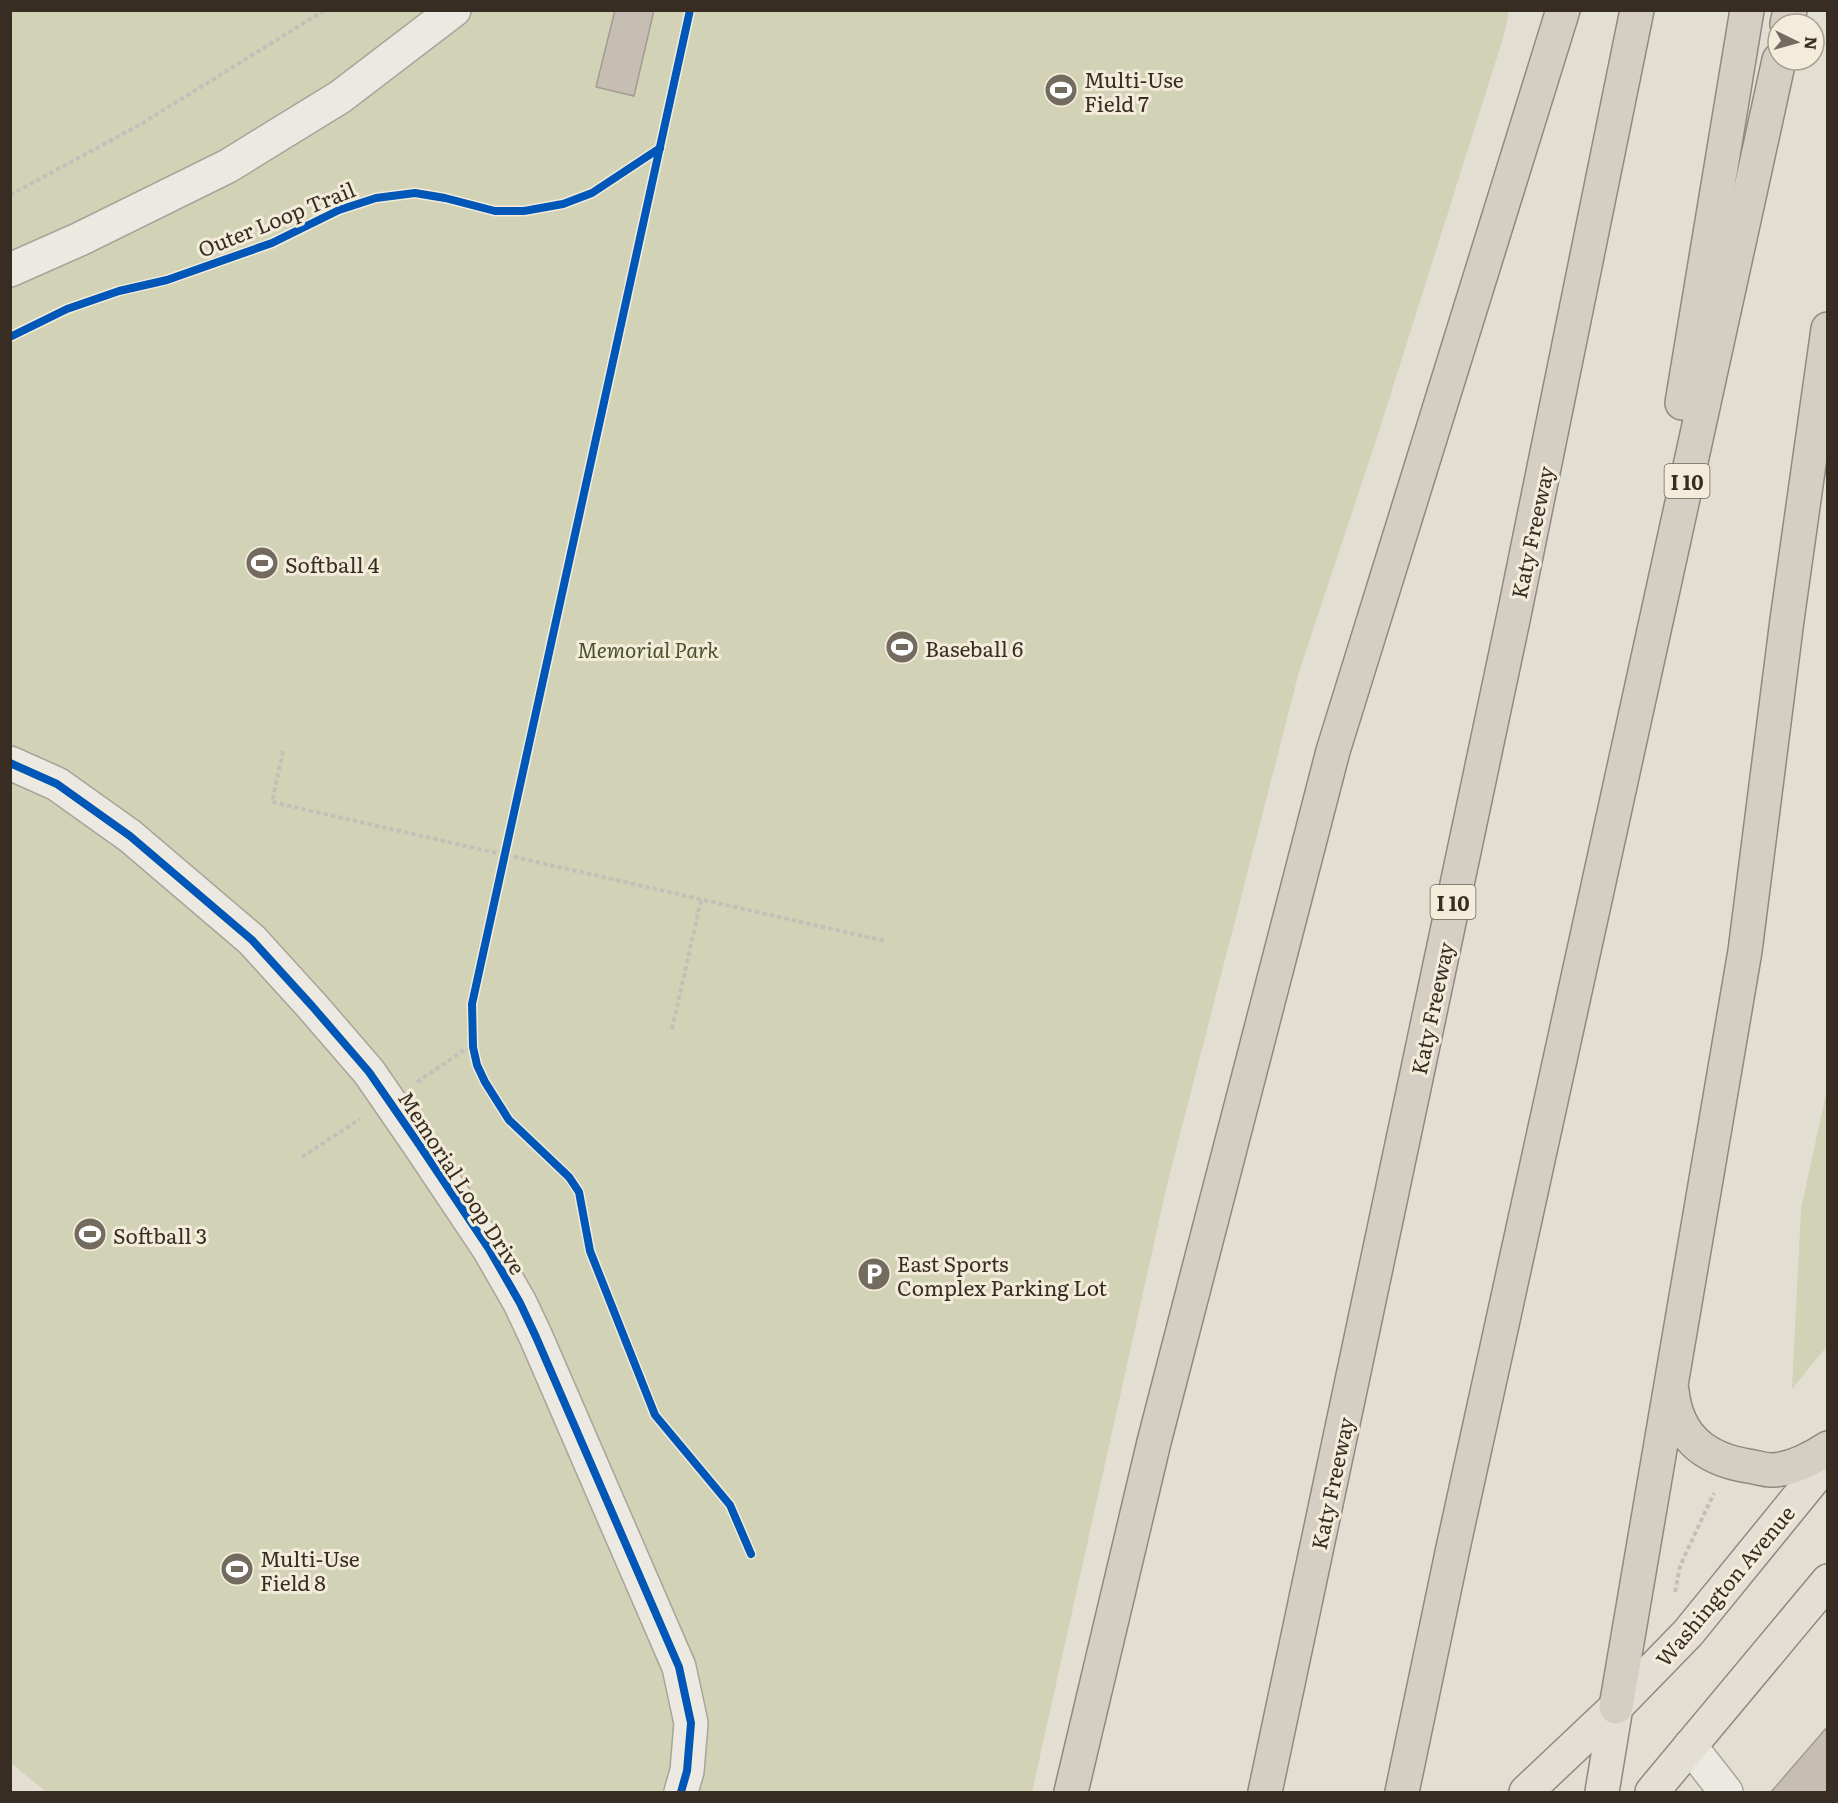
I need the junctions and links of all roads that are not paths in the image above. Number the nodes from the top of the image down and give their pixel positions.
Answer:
1 (454, 10) edge
2 (1563, 10) edge
3 (1637, 10) edge
4 (1747, 10) edge
5 (1776, 72) edge
6 (10, 270) edge
7 (1827, 329) edge
8 (10, 763) edge
9 (1594, 902) junction
10 (1672, 1377) junction
11 (1827, 1448) edge
12 (1827, 1461) edge
13 (1827, 1581) edge
14 (1616, 1707) junction
15 (1690, 1746) junction
16 (681, 1792) edge
17 (1071, 1792) edge
18 (1265, 1792) edge
19 (1402, 1792) edge
20 (1526, 1792) edge
21 (1602, 1792) edge
22 (1652, 1792) edge
23 (1726, 1792) edge

1 - 6 street
2 - 17 highway
3 - 18 highway, Katy Freeway / I 10
4 - 9 highway
5 - 9 highway, I 10
7 - 10 highway
8 - 16 street, Memorial Loop Drive
9 - 19 highway, I 10
10 - 11 highway
10 - 14 highway
12 - 14 main road, Washington Avenue
13 - 15 main road
14 - 20 main road, Washington Avenue
14 - 21 main road
15 - 22 main road
15 - 23 street

